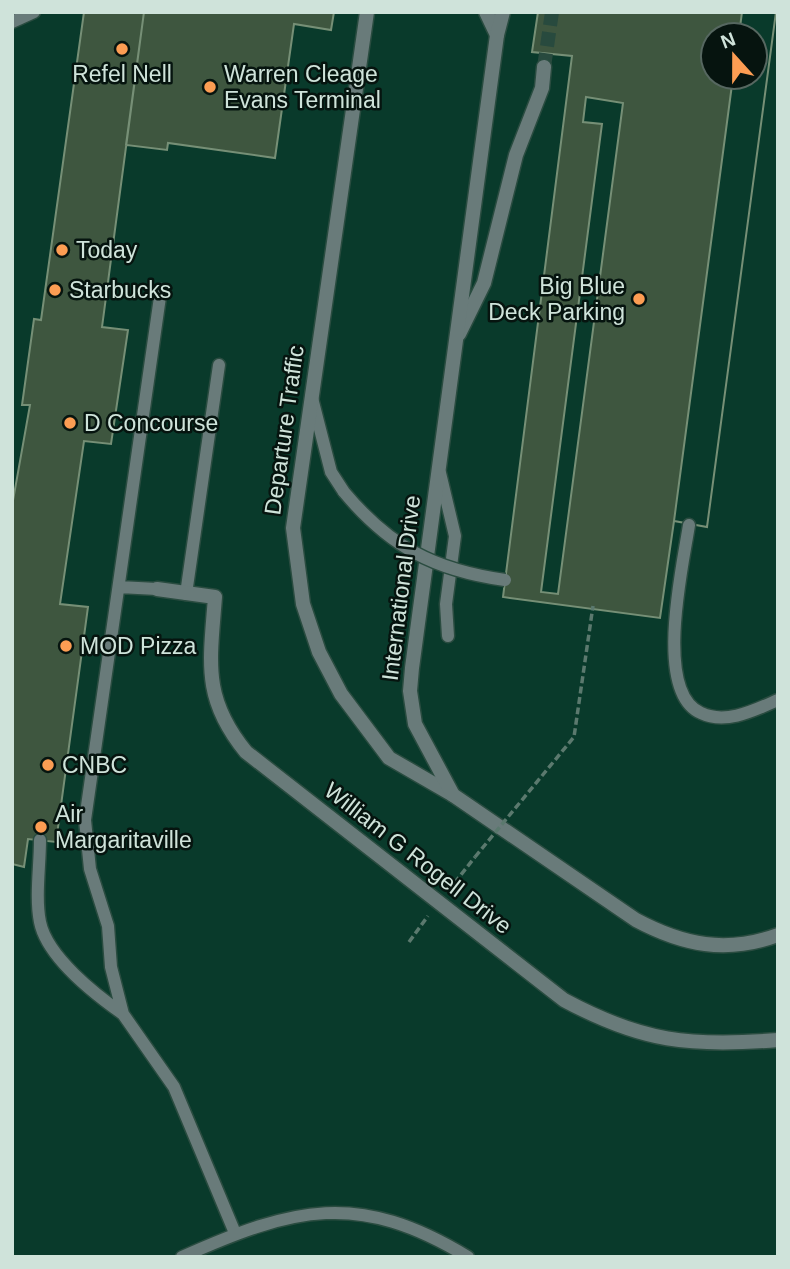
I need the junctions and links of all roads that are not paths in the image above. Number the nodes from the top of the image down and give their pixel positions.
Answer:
1 (34, 12) edge
2 (367, 12) edge
3 (486, 12) edge
4 (503, 12) edge
5 (12, 22) edge
6 (497, 35) junction
7 (544, 67) tunnel mouth
8 (161, 290) dead end
9 (456, 339) junction
10 (219, 365) dead end
11 (312, 398) junction
12 (439, 469) junction
13 (689, 525) dead end
14 (505, 580) dead end
15 (119, 587) junction
16 (157, 589) joint
17 (186, 594) junction
18 (448, 636) dead end
19 (778, 700) edge
20 (453, 795) junction
21 (40, 840) dead end
22 (778, 935) edge
23 (123, 1014) junction
24 (778, 1040) edge
25 (235, 1233) junction
26 (182, 1257) edge
27 (468, 1257) edge

1 - 5 lane
2 - 11 street, Departure Traffic
3 - 6 street
4 - 6 street, International Drive
6 - 9 street, International Drive
7 - 9 street
8 - 15 lane
9 - 12 street, International Drive
10 - 17 lane
11 - 14 lane, bridge
11 - 20 street, Departure Traffic
12 - 18 lane
12 - 20 street, International Drive
13 - 19 lane
15 - 16 lane
15 - 23 lane
16 - 17 street, William G Rogell Drive
17 - 24 street, William G Rogell Drive
20 - 22 street, International Drive
21 - 23 lane
23 - 25 lane
25 - 26 lane
25 - 27 lane

